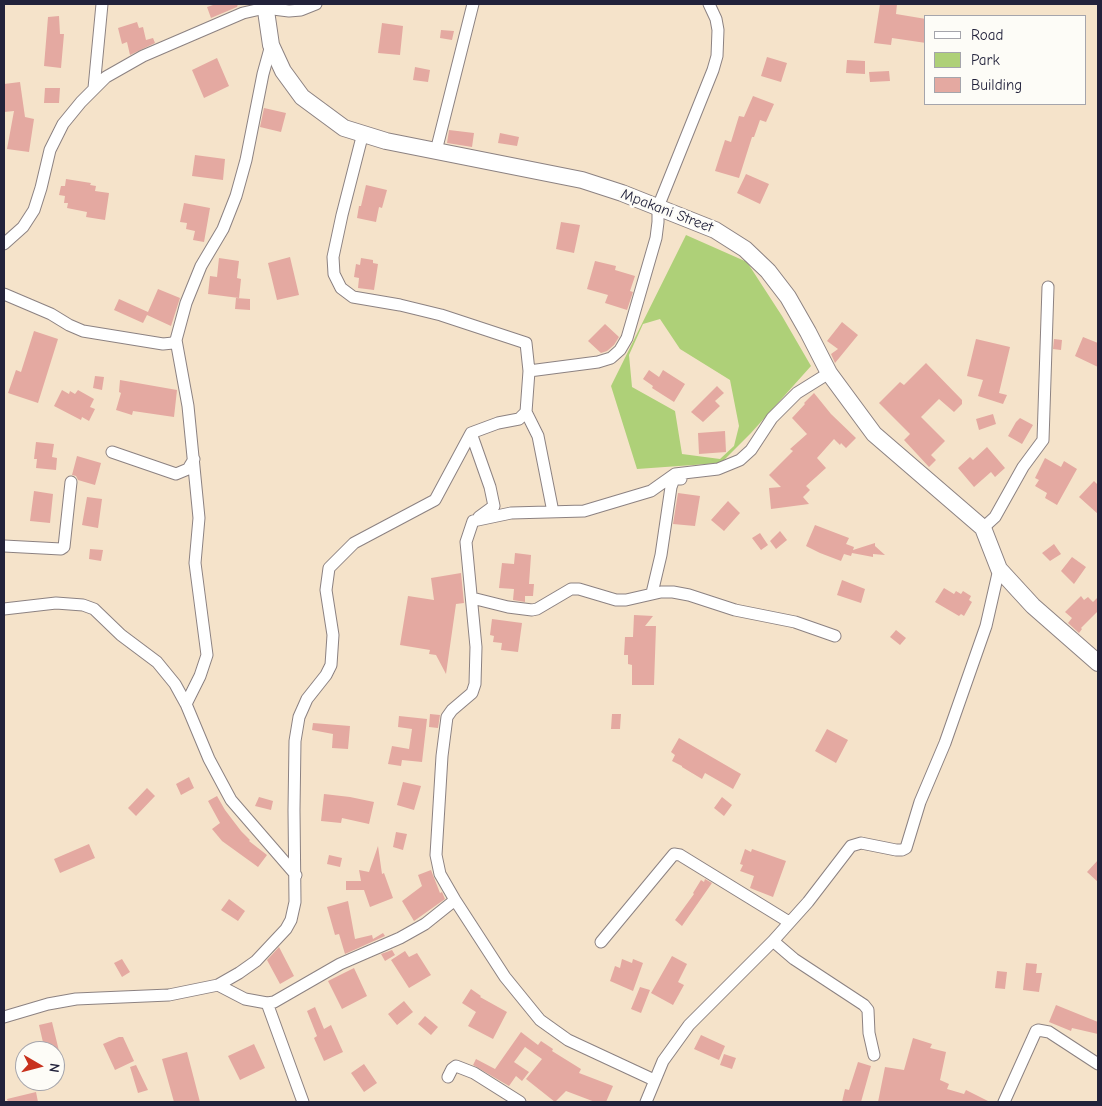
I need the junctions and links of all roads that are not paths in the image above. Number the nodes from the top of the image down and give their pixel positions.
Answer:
1 (102, 4) edge
2 (316, 4) edge
3 (473, 4) edge
4 (709, 4) edge
5 (265, 6) edge
6 (271, 45) junction
7 (94, 88) junction
8 (363, 134) junction
9 (436, 151) junction
10 (658, 207) junction
11 (4, 244) edge
12 (1048, 288) dead end
13 (4, 294) edge
14 (176, 340) junction
15 (529, 371) junction
16 (829, 373) junction
17 (526, 412) junction
18 (471, 432) junction
19 (112, 452) dead end
20 (194, 459) junction
21 (747, 461) dead end
22 (71, 482) dead end
23 (554, 512) junction
24 (473, 521) junction
25 (983, 528) junction
26 (4, 546) edge
27 (999, 568) junction
28 (652, 593) junction
29 (472, 598) junction
30 (4, 609) edge
31 (835, 636) dead end
32 (1098, 663) edge
33 (186, 704) junction
34 (296, 875) junction
35 (455, 900) junction
36 (789, 922) junction
37 (773, 941) junction
38 (601, 942) dead end
39 (218, 985) junction
40 (267, 1003) junction
41 (4, 1017) edge
42 (874, 1055) dead end
43 (1098, 1064) edge
44 (448, 1078) dead end
45 (654, 1080) junction
46 (303, 1102) edge
47 (520, 1102) edge
48 (646, 1102) edge
49 (1004, 1102) edge

1 - 7 street
2 - 5 street
3 - 9 street
4 - 10 street
5 - 6 street, Mpakani Street
5 - 7 street
6 - 8 street, Mpakani Street
6 - 14 street
7 - 11 street
8 - 9 street, Mpakani Street
8 - 15 street
9 - 10 street, Mpakani Street
10 - 15 street
10 - 16 street, Mpakani Street
12 - 25 street
13 - 14 street
14 - 20 street
15 - 17 street
16 - 23 street
16 - 25 street, Mpakani Street
17 - 18 street
17 - 23 street
18 - 24 street
18 - 34 street
19 - 20 street
20 - 33 street
21 - 28 street
22 - 26 street
23 - 24 street
24 - 29 street
25 - 27 street, Mpakani Street
27 - 32 street, Mpakani Street
27 - 36 street
28 - 29 street
28 - 31 street
29 - 35 street
30 - 33 street
33 - 34 street
34 - 39 street
35 - 40 street
35 - 45 street
36 - 37 street
36 - 38 street
37 - 42 street
37 - 45 street
39 - 40 street
39 - 41 street
40 - 46 street
43 - 49 street
44 - 47 street
45 - 48 street

